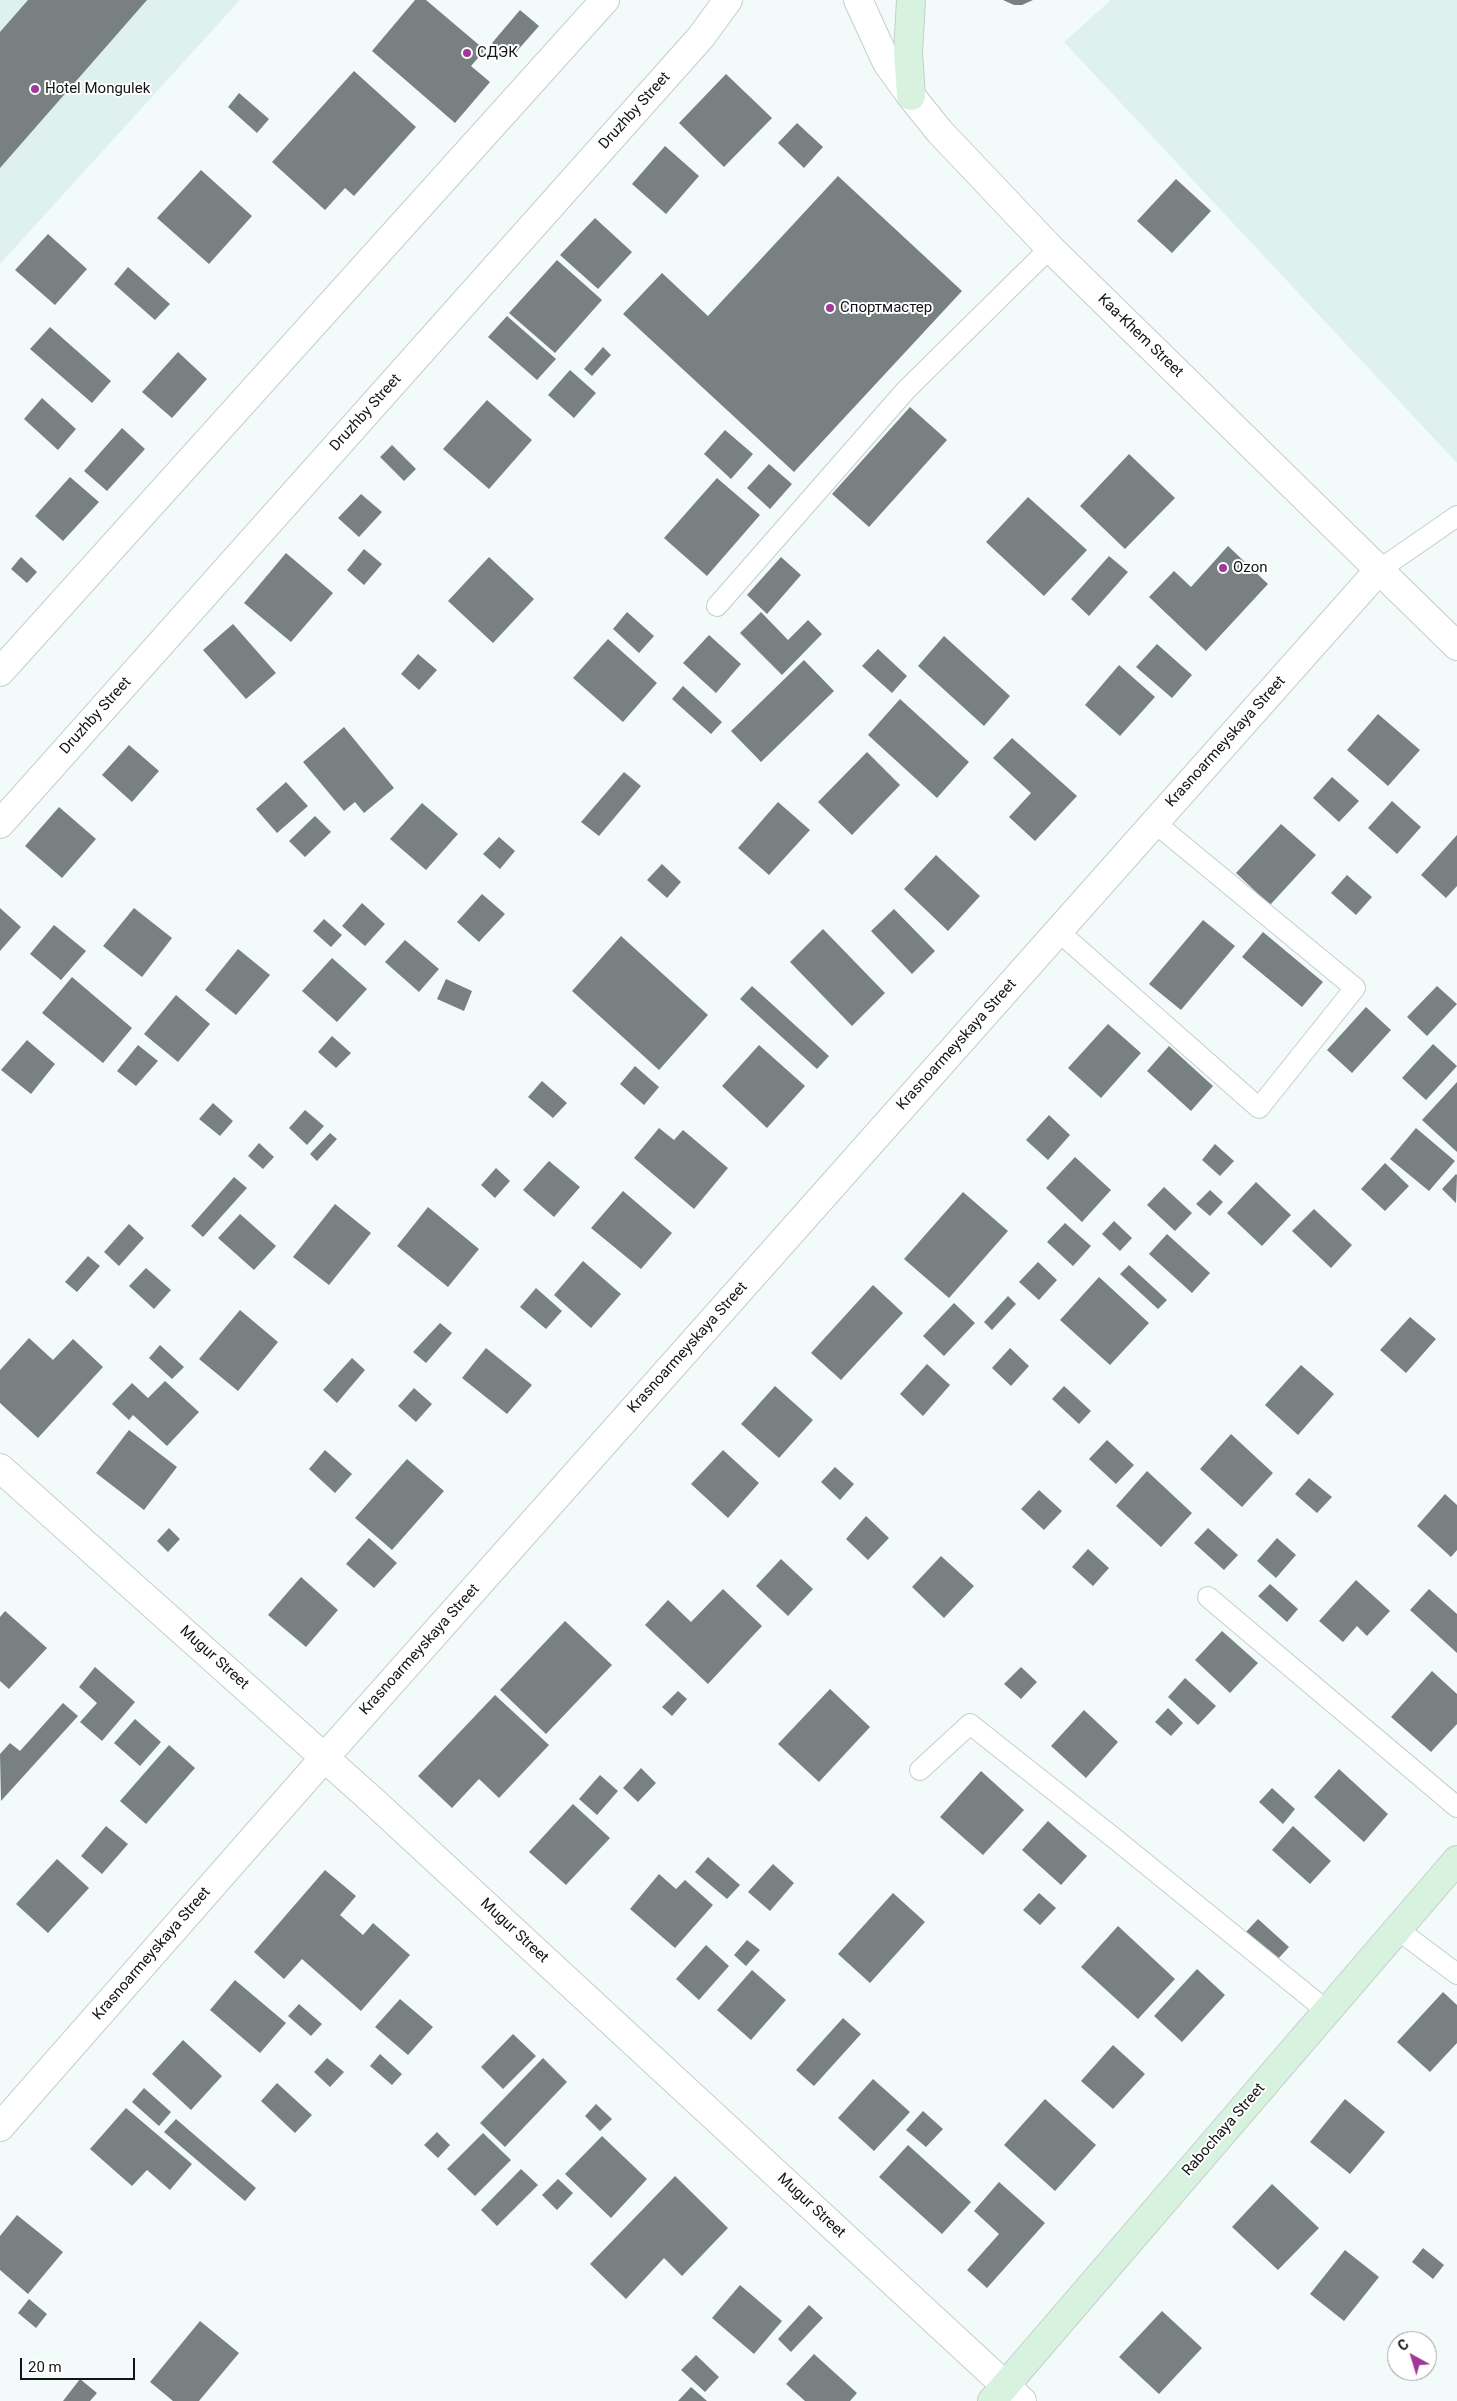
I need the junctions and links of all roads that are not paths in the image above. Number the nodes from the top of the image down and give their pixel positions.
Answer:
1 (605, 0) edge
2 (728, 0) edge
3 (858, 0) edge
4 (911, 0) edge
5 (911, 96) junction
6 (1050, 248) junction
7 (1457, 516) edge
8 (1379, 570) junction
9 (717, 606) dead end
10 (1457, 646) edge
11 (0, 672) edge
12 (1154, 822) junction
13 (0, 824) edge
14 (1058, 931) junction
15 (0, 1468) edge
16 (1208, 1597) dead end
17 (324, 1758) junction
18 (920, 1770) dead end
19 (1457, 1807) edge
20 (1457, 1860) edge
21 (1397, 1930) junction
22 (1457, 1974) edge
23 (1327, 2011) junction
24 (0, 2127) edge
25 (1006, 2396) edge

1 - 11 street
2 - 13 street, Druzhby Street
3 - 5 street, Kaa-Khem Street
4 - 5 main road
5 - 6 street, Kaa-Khem Street
6 - 8 street, Kaa-Khem Street
6 - 9 lane
7 - 8 lane
8 - 10 street, Kaa-Khem Street
8 - 12 street, Krasnoarmeyskaya Street
12 - 14 street, Krasnoarmeyskaya Street
12 - 14 lane
14 - 17 street, Krasnoarmeyskaya Street
15 - 17 street, Mugur Street
16 - 19 lane
17 - 24 street, Krasnoarmeyskaya Street
17 - 25 street, Mugur Street
18 - 23 lane
20 - 21 main road, Rabochaya Street
21 - 22 lane
21 - 23 main road, Rabochaya Street
23 - 25 main road, Rabochaya Street

